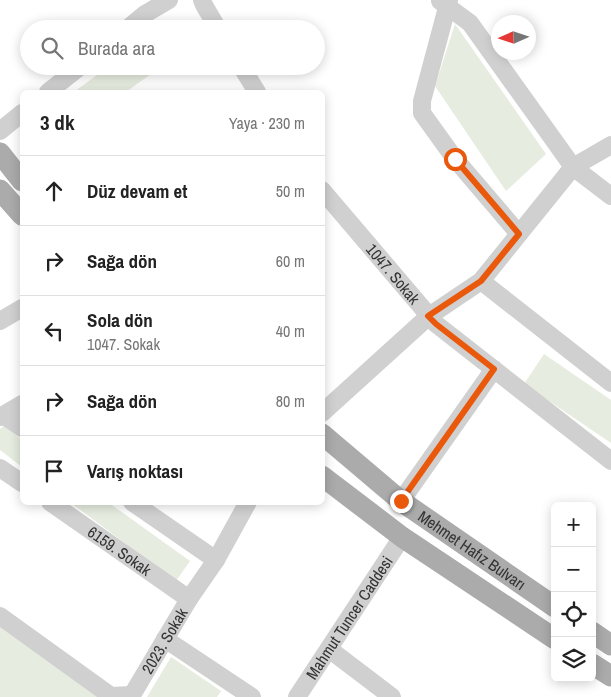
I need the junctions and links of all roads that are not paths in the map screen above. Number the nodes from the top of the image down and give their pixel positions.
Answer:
1 (169, 0) edge
2 (202, 0) edge
3 (445, 2) edge
4 (138, 20) edge
5 (213, 20) edge
6 (70, 75) edge
7 (247, 75) edge
8 (51, 90) edge
9 (256, 90) edge
10 (20, 115) edge
11 (0, 132) edge
12 (611, 145) edge
13 (0, 153) edge
14 (572, 167) junction
15 (20, 179) edge
16 (0, 190) edge
17 (325, 194) edge
18 (611, 196) edge
19 (20, 213) edge
20 (519, 234) junction
21 (481, 281) junction
22 (20, 309) edge
23 (428, 316) junction
24 (0, 320) edge
25 (494, 369) junction
26 (611, 383) edge
27 (20, 405) edge
28 (325, 410) edge
29 (2, 416) edge
30 (20, 427) edge
31 (325, 437) edge
32 (611, 461) edge
33 (0, 468) edge
34 (325, 478) edge
35 (20, 482) edge
36 (401, 501) junction
37 (54, 505) edge
38 (136, 505) edge
39 (246, 505) edge
40 (402, 537) junction
41 (216, 560) junction
42 (189, 599) junction
43 (551, 604) edge
44 (0, 616) edge
45 (596, 635) edge
46 (552, 637) edge
47 (165, 640) junction
48 (611, 645) edge
49 (329, 649) junction
50 (596, 667) edge
51 (611, 676) edge
52 (252, 697) edge
53 (296, 697) edge
54 (392, 697) edge

1 - 4 street
2 - 5 street
3 - 14 street
3 - 20 street
6 - 8 street
7 - 9 street
10 - 11 street
12 - 14 street
13 - 15 main road
14 - 18 street
14 - 20 street
16 - 19 main road
17 - 23 street, 1047. Sokak
20 - 21 street
21 - 23 street
21 - 26 street
22 - 24 street
23 - 25 street, 1047. Sokak
23 - 28 street
25 - 32 street, 1047. Sokak
25 - 36 street
27 - 29 street
29 - 30 street
31 - 36 main road, Mehmet Hafız Bulvarı
33 - 35 street
34 - 40 main road, Mehmet Hafız Bulvarı
36 - 43 main road, Mehmet Hafız Bulvarı
37 - 42 street, 6159. Sokak
38 - 41 street
39 - 41 street, 2023. Sokak
40 - 46 main road, Mehmet Hafız Bulvarı
40 - 49 street, Mahmut Tuncer Caddesi
41 - 42 street, 2023. Sokak
42 - 47 street, 2023. Sokak
44 - 47 street, 2023. Sokak
45 - 48 main road
47 - 52 street
49 - 53 street, Mahmut Tuncer Caddesi
49 - 54 street
50 - 51 main road

